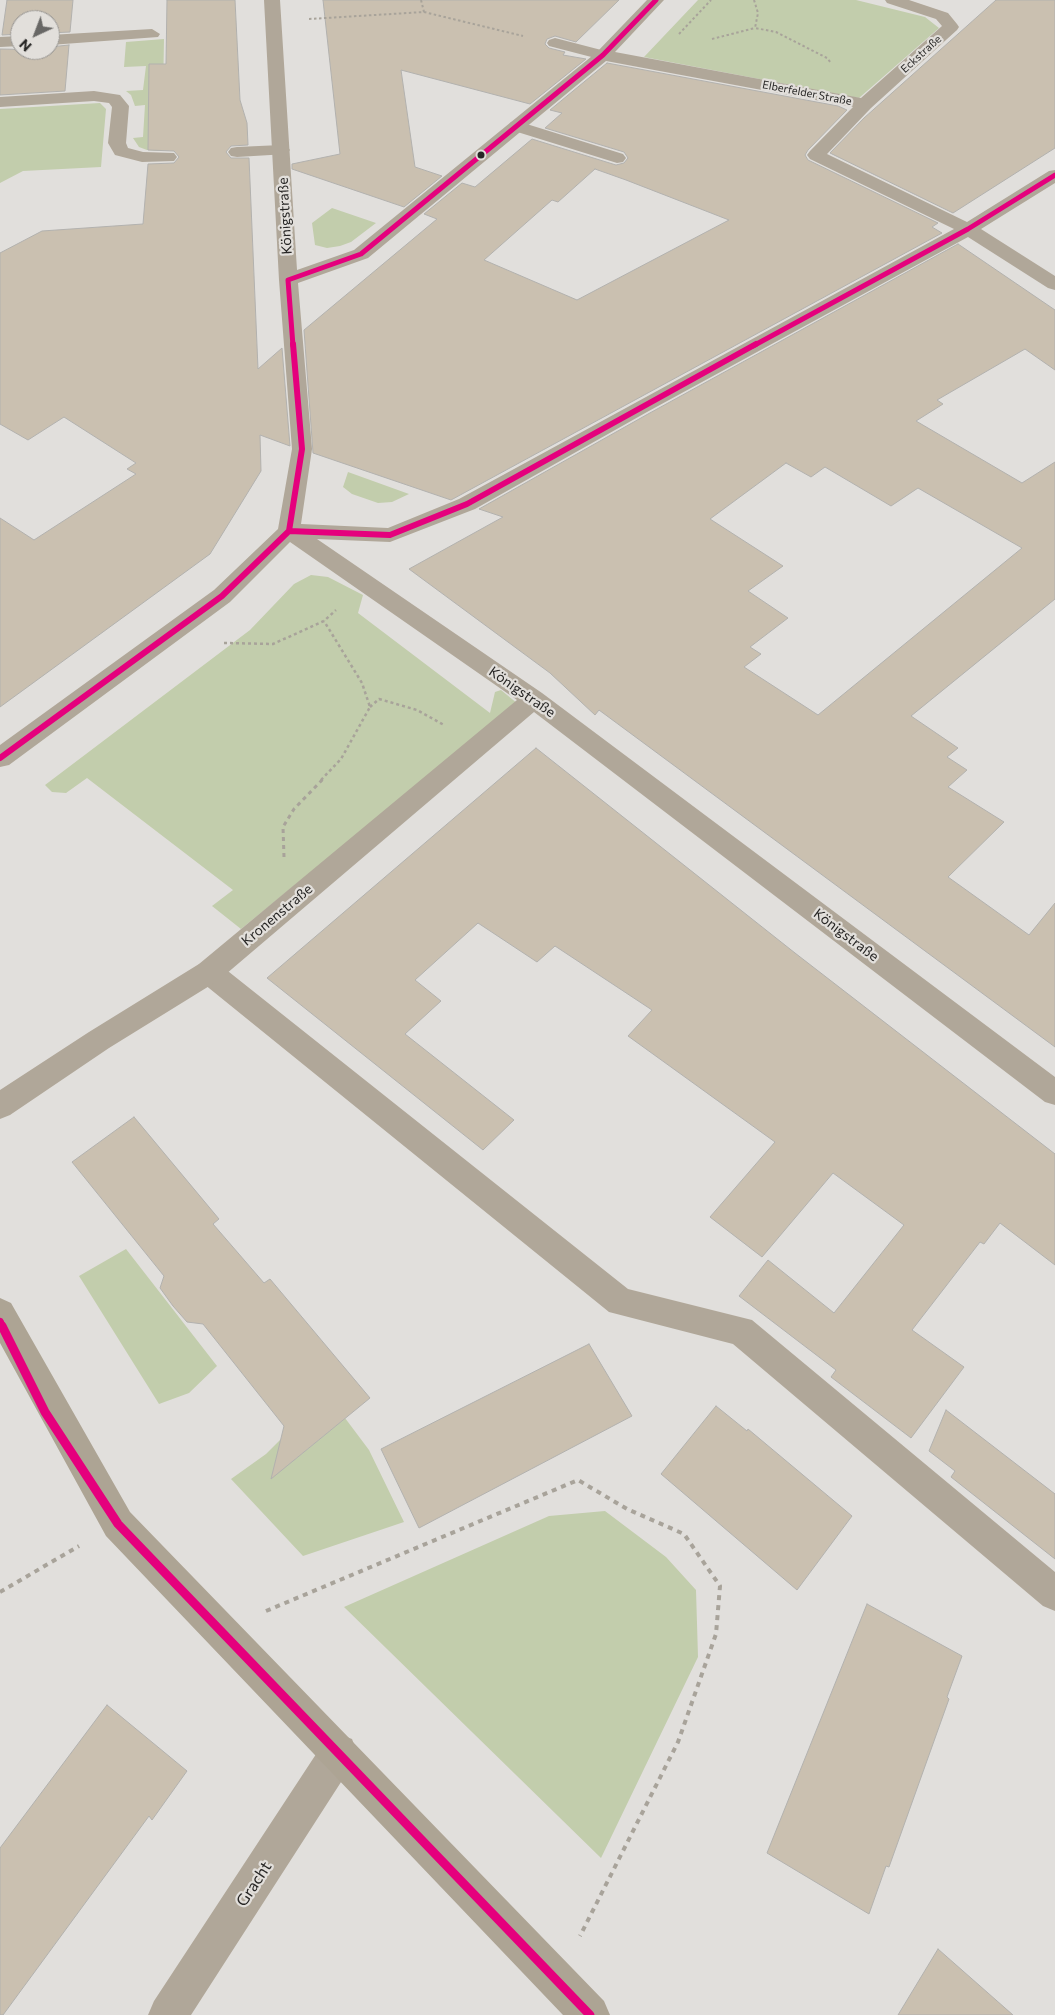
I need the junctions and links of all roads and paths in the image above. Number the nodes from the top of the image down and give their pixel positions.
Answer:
1 (272, 0) edge
2 (421, 0) edge
3 (656, 0) edge
4 (711, 0) edge
5 (754, 0) edge
6 (893, 0) edge
7 (424, 12) junction
8 (273, 21) junction
9 (152, 34) dead end
10 (679, 35) dead end
11 (60, 39) edge
12 (555, 43) joint
13 (603, 54) junction
14 (845, 100) junction
15 (0, 102) edge
16 (865, 104) junction
17 (517, 126) junction
18 (281, 150) junction
19 (237, 152) dead end
20 (168, 157) dead end
21 (617, 158) dead end
22 (1055, 175) edge
23 (968, 230) junction
24 (288, 280) junction
25 (1055, 284) edge
26 (289, 532) junction
27 (365, 582) junction
28 (324, 621) junction
29 (159, 642) junction
30 (534, 699) junction
31 (370, 707) junction
32 (473, 750) junction
33 (0, 758) edge
34 (283, 910) junction
35 (209, 972) junction
36 (1055, 1093) edge
37 (0, 1106) edge
38 (0, 1312) edge
39 (0, 1322) edge
40 (118, 1524) junction
41 (0, 1592) edge
42 (1055, 1594) edge
43 (222, 1630) junction
44 (339, 1752) junction
45 (557, 1981) junction
46 (168, 2015) edge
47 (590, 2015) edge

1 - 8 street, Königstraße
2 - 7 path
3 - 13 street
4 - 10 path
5 - 14 path
6 - 16 street, Eckstraße
7 - 8 path
7 - 12 path
8 - 18 street, Königstraße
9 - 11 street
12 - 13 street, Elberfelder Straße
13 - 14 street, Elberfelder Straße
13 - 17 street
14 - 16 street, Elberfelder Straße
15 - 20 street
16 - 23 street, Elberfelder Straße
17 - 21 street
17 - 24 street
18 - 19 street
18 - 24 street, Königstraße
22 - 23 street
23 - 25 street
23 - 26 street
24 - 26 street, Königstraße
26 - 27 street, Königstraße
26 - 29 street
27 - 28 path
27 - 30 street, Königstraße
28 - 29 path
28 - 31 path
29 - 33 street
30 - 32 street, Kronenstraße
30 - 36 street, Königstraße
31 - 32 path
31 - 34 path
32 - 34 street, Kronenstraße
34 - 35 street, Kronenstraße
35 - 37 street, Kronenstraße
35 - 42 street
38 - 40 main road
39 - 40 main road
40 - 41 path
40 - 43 main road
43 - 44 main road
43 - 45 path
44 - 45 main road
44 - 46 street, Gracht
45 - 47 main road

